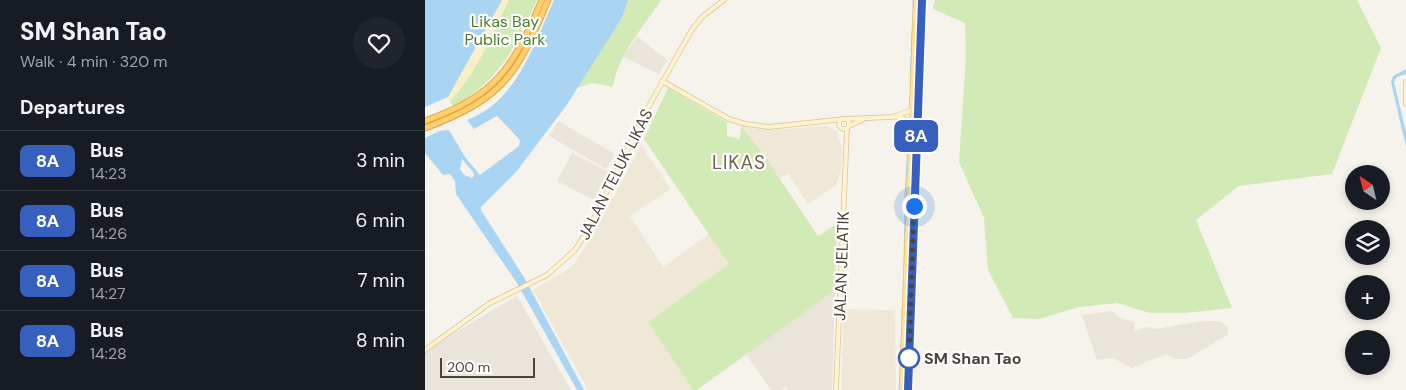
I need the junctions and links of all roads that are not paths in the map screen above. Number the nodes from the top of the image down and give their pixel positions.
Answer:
1 (542, 0) edge
2 (549, 0) edge
3 (724, 0) edge
4 (916, 0) edge
5 (922, 0) edge
6 (663, 81) junction
7 (1406, 82) edge
8 (1406, 104) edge
9 (915, 110) junction
10 (892, 117) junction
11 (844, 119) junction
12 (864, 119) junction
13 (425, 121) edge
14 (828, 121) junction
15 (911, 124) junction
16 (844, 127) junction
17 (425, 128) edge
18 (912, 250) junction
19 (906, 268) junction
20 (425, 350) edge
21 (836, 390) edge
22 (902, 390) edge
23 (907, 390) edge

1 - 13 highway
2 - 17 highway
3 - 6 street, JALAN TELUK LIKAS
4 - 9 main road
5 - 9 main road
6 - 14 street
6 - 20 street, JALAN TELUK LIKAS
7 - 8 street
9 - 10 street
9 - 15 main road
9 - 18 main road
10 - 12 street
10 - 15 street
11 - 12 street
11 - 14 street
11 - 16 street
11 - 16 street, JALAN JELATIK
12 - 16 street
14 - 16 street
15 - 19 main road
16 - 21 street, JALAN JELATIK
18 - 19 main road
18 - 23 main road
19 - 22 main road

